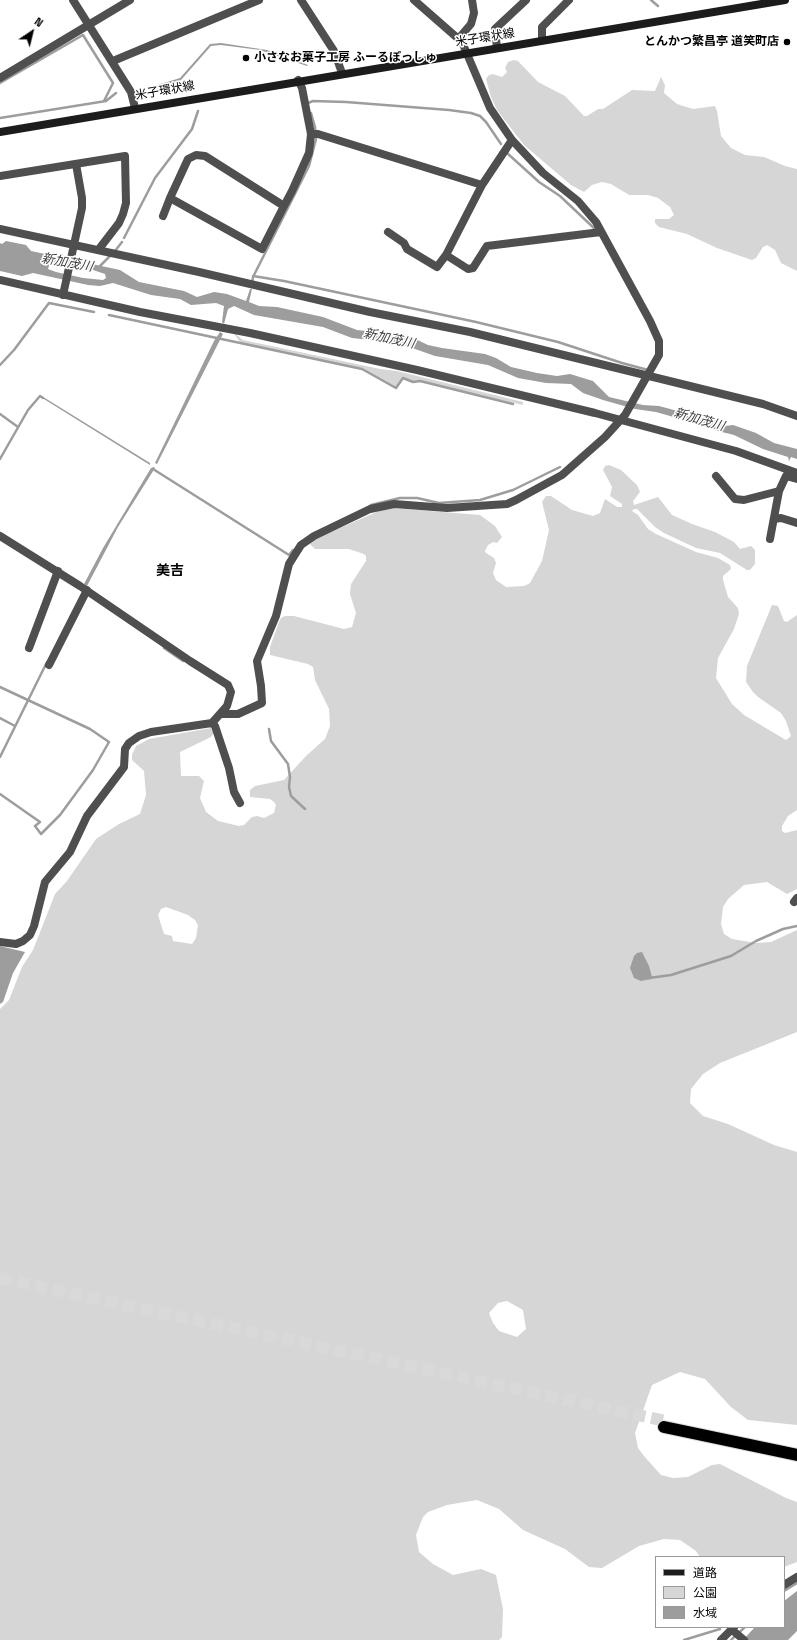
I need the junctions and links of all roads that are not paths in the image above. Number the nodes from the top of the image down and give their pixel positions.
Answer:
1 (73, 0) edge
2 (130, 0) edge
3 (259, 0) edge
4 (301, 0) edge
5 (414, 0) edge
6 (472, 0) edge
7 (526, 0) edge
8 (570, 0) edge
9 (785, 0) edge
10 (755, 2) edge
11 (89, 24) junction
12 (459, 38) junction
13 (542, 40) junction
14 (498, 48) junction
15 (466, 53) junction
16 (113, 61) junction
17 (342, 73) junction
18 (0, 78) edge
19 (298, 80) junction
20 (135, 108) junction
21 (0, 132) edge
22 (311, 134) junction
23 (512, 140) junction
24 (76, 164) junction
25 (0, 176) edge
26 (482, 186) junction
27 (170, 198) junction
28 (284, 206) junction
29 (163, 216) dead end
30 (0, 229) edge
31 (388, 232) dead end
32 (601, 232) junction
33 (74, 245) junction
34 (99, 249) junction
35 (446, 255) junction
36 (0, 280) edge
37 (64, 292) junction
38 (646, 379) junction
39 (797, 416) edge
40 (623, 418) junction
41 (797, 473) edge
42 (716, 476) dead end
43 (797, 479) edge
44 (779, 491) junction
45 (774, 519) junction
46 (797, 523) edge
47 (0, 536) edge
48 (770, 539) dead end
49 (58, 571) junction
50 (87, 590) junction
51 (29, 648) dead end
52 (49, 665) dead end
53 (221, 714) junction
54 (212, 723) junction
55 (240, 803) dead end
56 (0, 942) edge
57 (797, 1449) edge
58 (797, 1455) edge
59 (797, 1578) edge
60 (785, 1584) edge
61 (734, 1630) edge
62 (721, 1640) edge
63 (744, 1640) edge

1 - 11 street
2 - 11 street
3 - 16 street
4 - 17 street
5 - 12 street
6 - 12 street
7 - 14 street
8 - 13 street
9 - 10 main road, 米子環状線
10 - 13 main road, 米子環状線
11 - 16 street
11 - 18 street
12 - 15 street
13 - 14 main road, 米子環状線
14 - 15 main road, 米子環状線
15 - 17 main road, 米子環状線
15 - 23 street
16 - 20 street
17 - 19 main road, 米子環状線
19 - 20 main road, 米子環状線
19 - 22 street
20 - 21 main road, 米子環状線
22 - 26 street
22 - 28 street
23 - 26 street
23 - 32 street
24 - 25 street
24 - 33 street
24 - 34 street
26 - 35 street
27 - 28 street
27 - 28 street
27 - 29 street
30 - 33 street
31 - 35 street
32 - 35 street
32 - 38 street
33 - 34 street
33 - 37 street
34 - 38 street
36 - 37 street
37 - 40 street
38 - 39 street
38 - 40 street
40 - 41 street
40 - 53 street
42 - 44 street
43 - 44 street
44 - 45 street
45 - 46 street
45 - 48 street
47 - 49 street
49 - 50 street
49 - 51 street
50 - 52 street
50 - 53 street
53 - 54 street
54 - 55 street
54 - 56 street
57 - 58 highway
59 - 60 street
61 - 62 street
61 - 63 street

